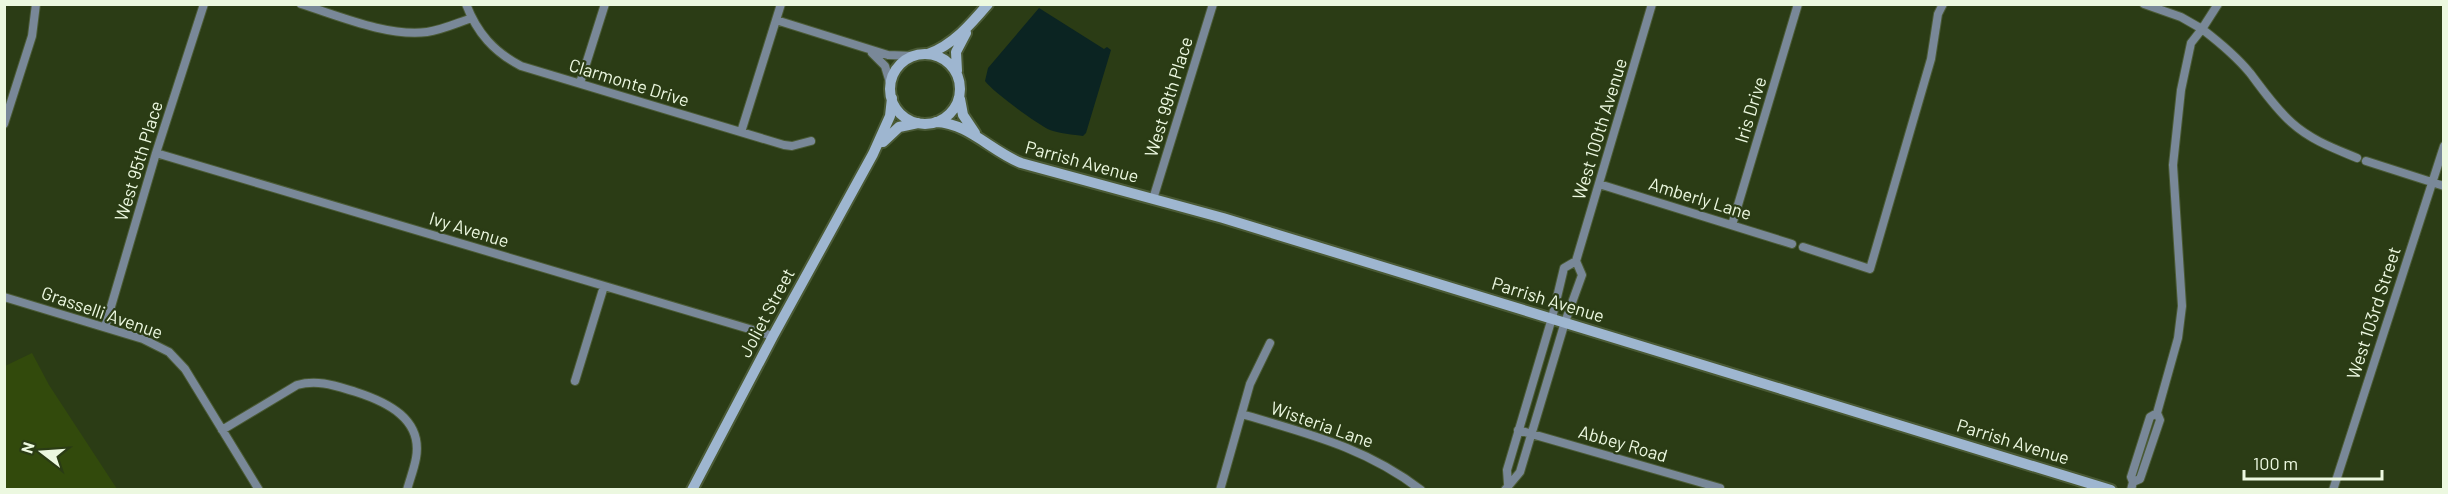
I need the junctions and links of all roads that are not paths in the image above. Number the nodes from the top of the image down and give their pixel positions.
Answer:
1 (36, 4) edge
2 (204, 4) edge
3 (301, 4) edge
4 (466, 4) edge
5 (604, 4) edge
6 (781, 4) edge
7 (988, 4) edge
8 (1214, 4) edge
9 (1652, 4) edge
10 (1798, 4) edge
11 (1944, 4) edge
12 (2144, 4) edge
13 (2218, 4) edge
14 (471, 18) junction
15 (776, 20) junction
16 (970, 25) junction
17 (2202, 28) junction
18 (868, 50) junction
19 (927, 54) junction
20 (914, 56) junction
21 (958, 77) junction
22 (580, 83) junction
23 (891, 92) junction
24 (960, 93) junction
25 (936, 122) junction
26 (918, 123) junction
27 (4, 124) edge
28 (741, 132) junction
29 (978, 138) junction
30 (811, 141) dead end
31 (2444, 146) edge
32 (156, 153) junction
33 (873, 153) junction
34 (2357, 158) dead end
35 (2366, 161) dead end
36 (2432, 182) junction
37 (1599, 184) junction
38 (2444, 186) edge
39 (1153, 199) junction
40 (1732, 225) junction
41 (1792, 244) dead end
42 (1803, 247) dead end
43 (1576, 261) junction
44 (604, 286) junction
45 (4, 297) edge
46 (1552, 318) junction
47 (1565, 322) junction
48 (105, 327) junction
49 (773, 336) junction
50 (1270, 343) dead end
51 (575, 381) dead end
52 (1242, 414) junction
53 (222, 430) junction
54 (1518, 430) junction
55 (1531, 433) junction
56 (2132, 486) edge
57 (1506, 487) edge
58 (1720, 488) dead end
59 (259, 489) edge
60 (407, 489) edge
61 (692, 489) edge
62 (1220, 489) edge
63 (1421, 489) edge
64 (2111, 489) edge
65 (2333, 489) edge

1 - 27 street
2 - 32 street, West 95th Place
3 - 14 street
4 - 14 street, Clarmonte Drive
5 - 22 street
6 - 15 street
7 - 16 street
8 - 39 street, West 99th Place
9 - 37 street, West 100th Avenue
10 - 40 street, Iris Drive
11 - 42 street
12 - 17 street
13 - 17 street
14 - 22 street, Clarmonte Drive
15 - 18 street
15 - 28 street
16 - 19 street
16 - 21 street, Parrish Avenue
17 - 34 street
17 - 56 street
18 - 20 street
18 - 23 street
19 - 20 street
19 - 21 street
20 - 23 street
21 - 24 street, Parrish Avenue
22 - 28 street, Clarmonte Drive
23 - 26 street
23 - 33 street, Joliet Street
24 - 25 street
24 - 29 street, Parrish Avenue
25 - 26 street, Parrish Avenue
25 - 29 street, Parrish Avenue
26 - 33 street, Joliet Street
28 - 30 street, Clarmonte Drive
29 - 39 street, Parrish Avenue
31 - 36 street, West 103rd Street
32 - 44 street, Ivy Avenue
32 - 48 street, West 95th Place
33 - 49 street, Joliet Street
35 - 36 street
36 - 38 street
36 - 65 street, West 103rd Street
37 - 40 street, Amberly Lane
37 - 43 street, West 100th Avenue
39 - 46 street, Parrish Avenue
40 - 41 street, Amberly Lane
43 - 46 street, West 100th Avenue
43 - 47 street, West 100th Avenue
44 - 49 street, Ivy Avenue
44 - 51 street
45 - 48 street, Grasselli Avenue
46 - 47 street, Parrish Avenue
46 - 54 street, West 100th Avenue
47 - 55 street, West 100th Avenue
47 - 64 street, Parrish Avenue
48 - 53 street, Grasselli Avenue
49 - 61 street, Joliet Street
50 - 52 street
52 - 62 street
52 - 63 street, Wisteria Lane
53 - 59 street, Grasselli Avenue
53 - 60 street
54 - 55 street, Abbey Road
54 - 57 street, West 100th Avenue
55 - 57 street, West 100th Avenue
55 - 58 street, Abbey Road

